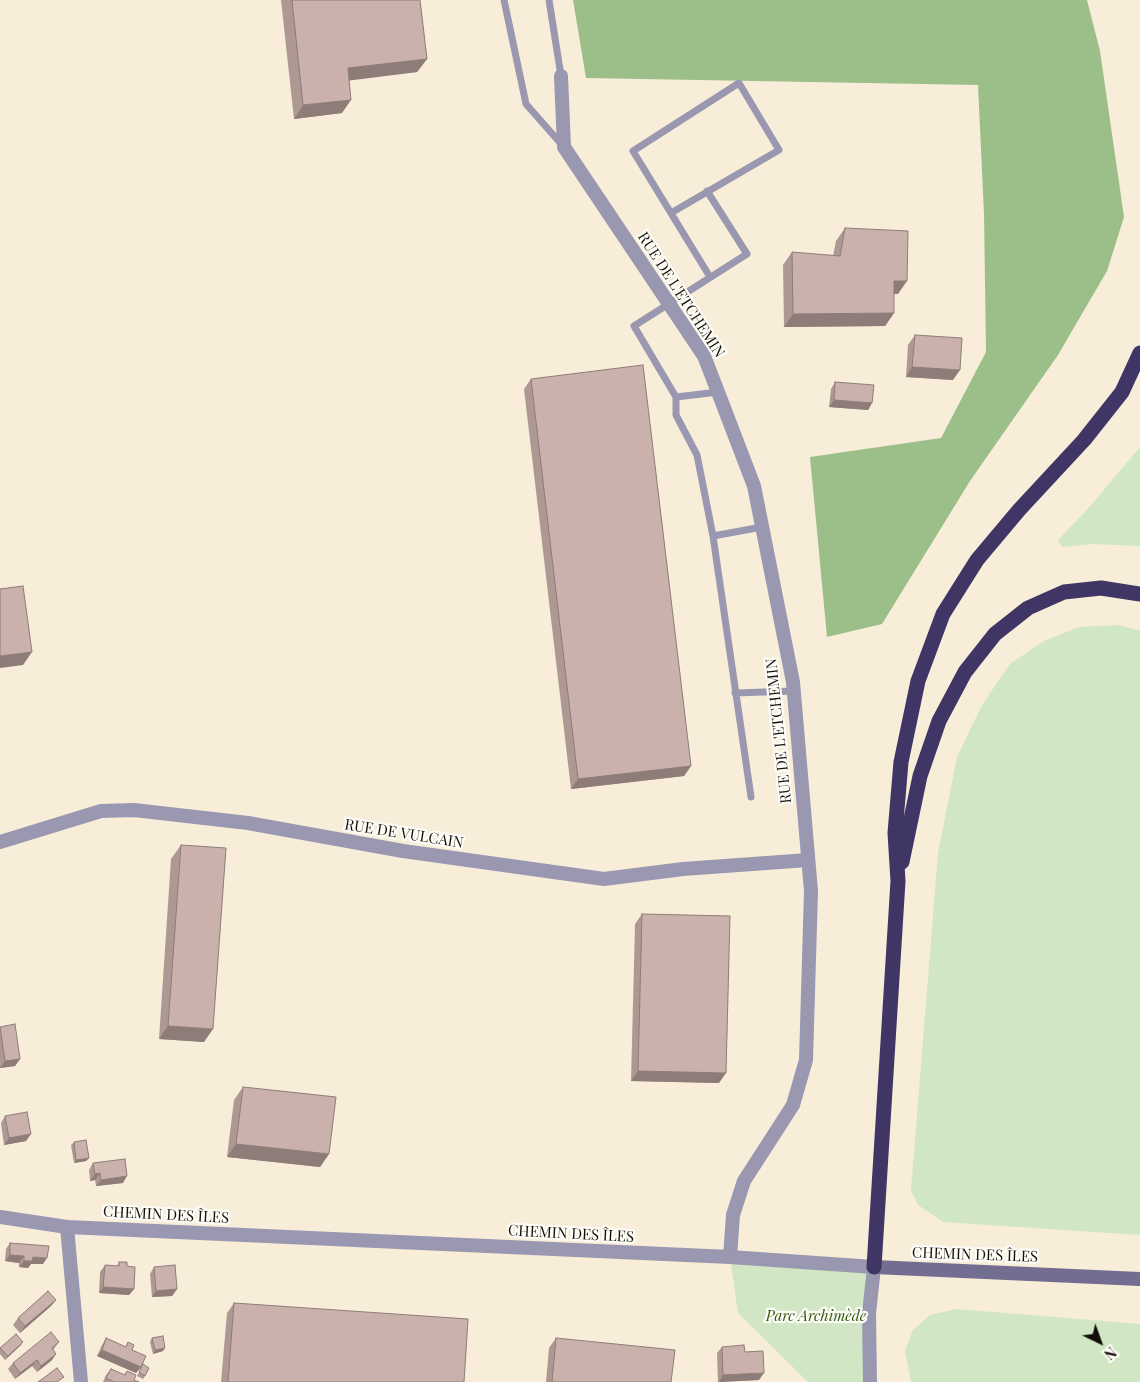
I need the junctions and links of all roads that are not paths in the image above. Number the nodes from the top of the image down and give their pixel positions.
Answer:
1 (504, 0) edge
2 (549, 0) edge
3 (561, 76) joint
4 (564, 147) junction
5 (707, 191) junction
6 (671, 213) junction
7 (710, 277) junction
8 (669, 303) junction
9 (1140, 353) edge
10 (718, 392) junction
11 (676, 397) junction
12 (762, 527) junction
13 (713, 536) junction
14 (1140, 594) edge
15 (793, 691) junction
16 (735, 693) junction
17 (751, 797) dead end
18 (0, 842) edge
19 (808, 860) junction
20 (898, 881) junction
21 (0, 1217) edge
22 (67, 1227) junction
23 (730, 1257) junction
24 (874, 1267) junction
25 (1140, 1280) edge
26 (81, 1382) edge
27 (870, 1382) edge

1 - 4 lane, RUE DE L'ETCHEMIN
2 - 3 lane
3 - 4 street
4 - 8 street, RUE DE L'ETCHEMIN
5 - 6 lane
5 - 6 lane
5 - 7 lane
6 - 7 lane
7 - 8 lane
8 - 10 street, RUE DE L'ETCHEMIN
8 - 11 lane
9 - 20 highway
10 - 11 lane
10 - 12 street, RUE DE L'ETCHEMIN
11 - 13 lane
12 - 13 lane
12 - 15 street, RUE DE L'ETCHEMIN
13 - 16 lane
14 - 20 highway
15 - 16 lane
15 - 19 street, RUE DE L'ETCHEMIN
16 - 17 lane
18 - 19 street, RUE DE VULCAIN
19 - 23 street, RUE DE L'ETCHEMIN
20 - 24 highway
21 - 22 street, CHEMIN DES ÎLES
22 - 23 street, CHEMIN DES ÎLES
22 - 26 street
23 - 24 street, CHEMIN DES ÎLES
24 - 25 main road, CHEMIN DES ÎLES
24 - 27 street

